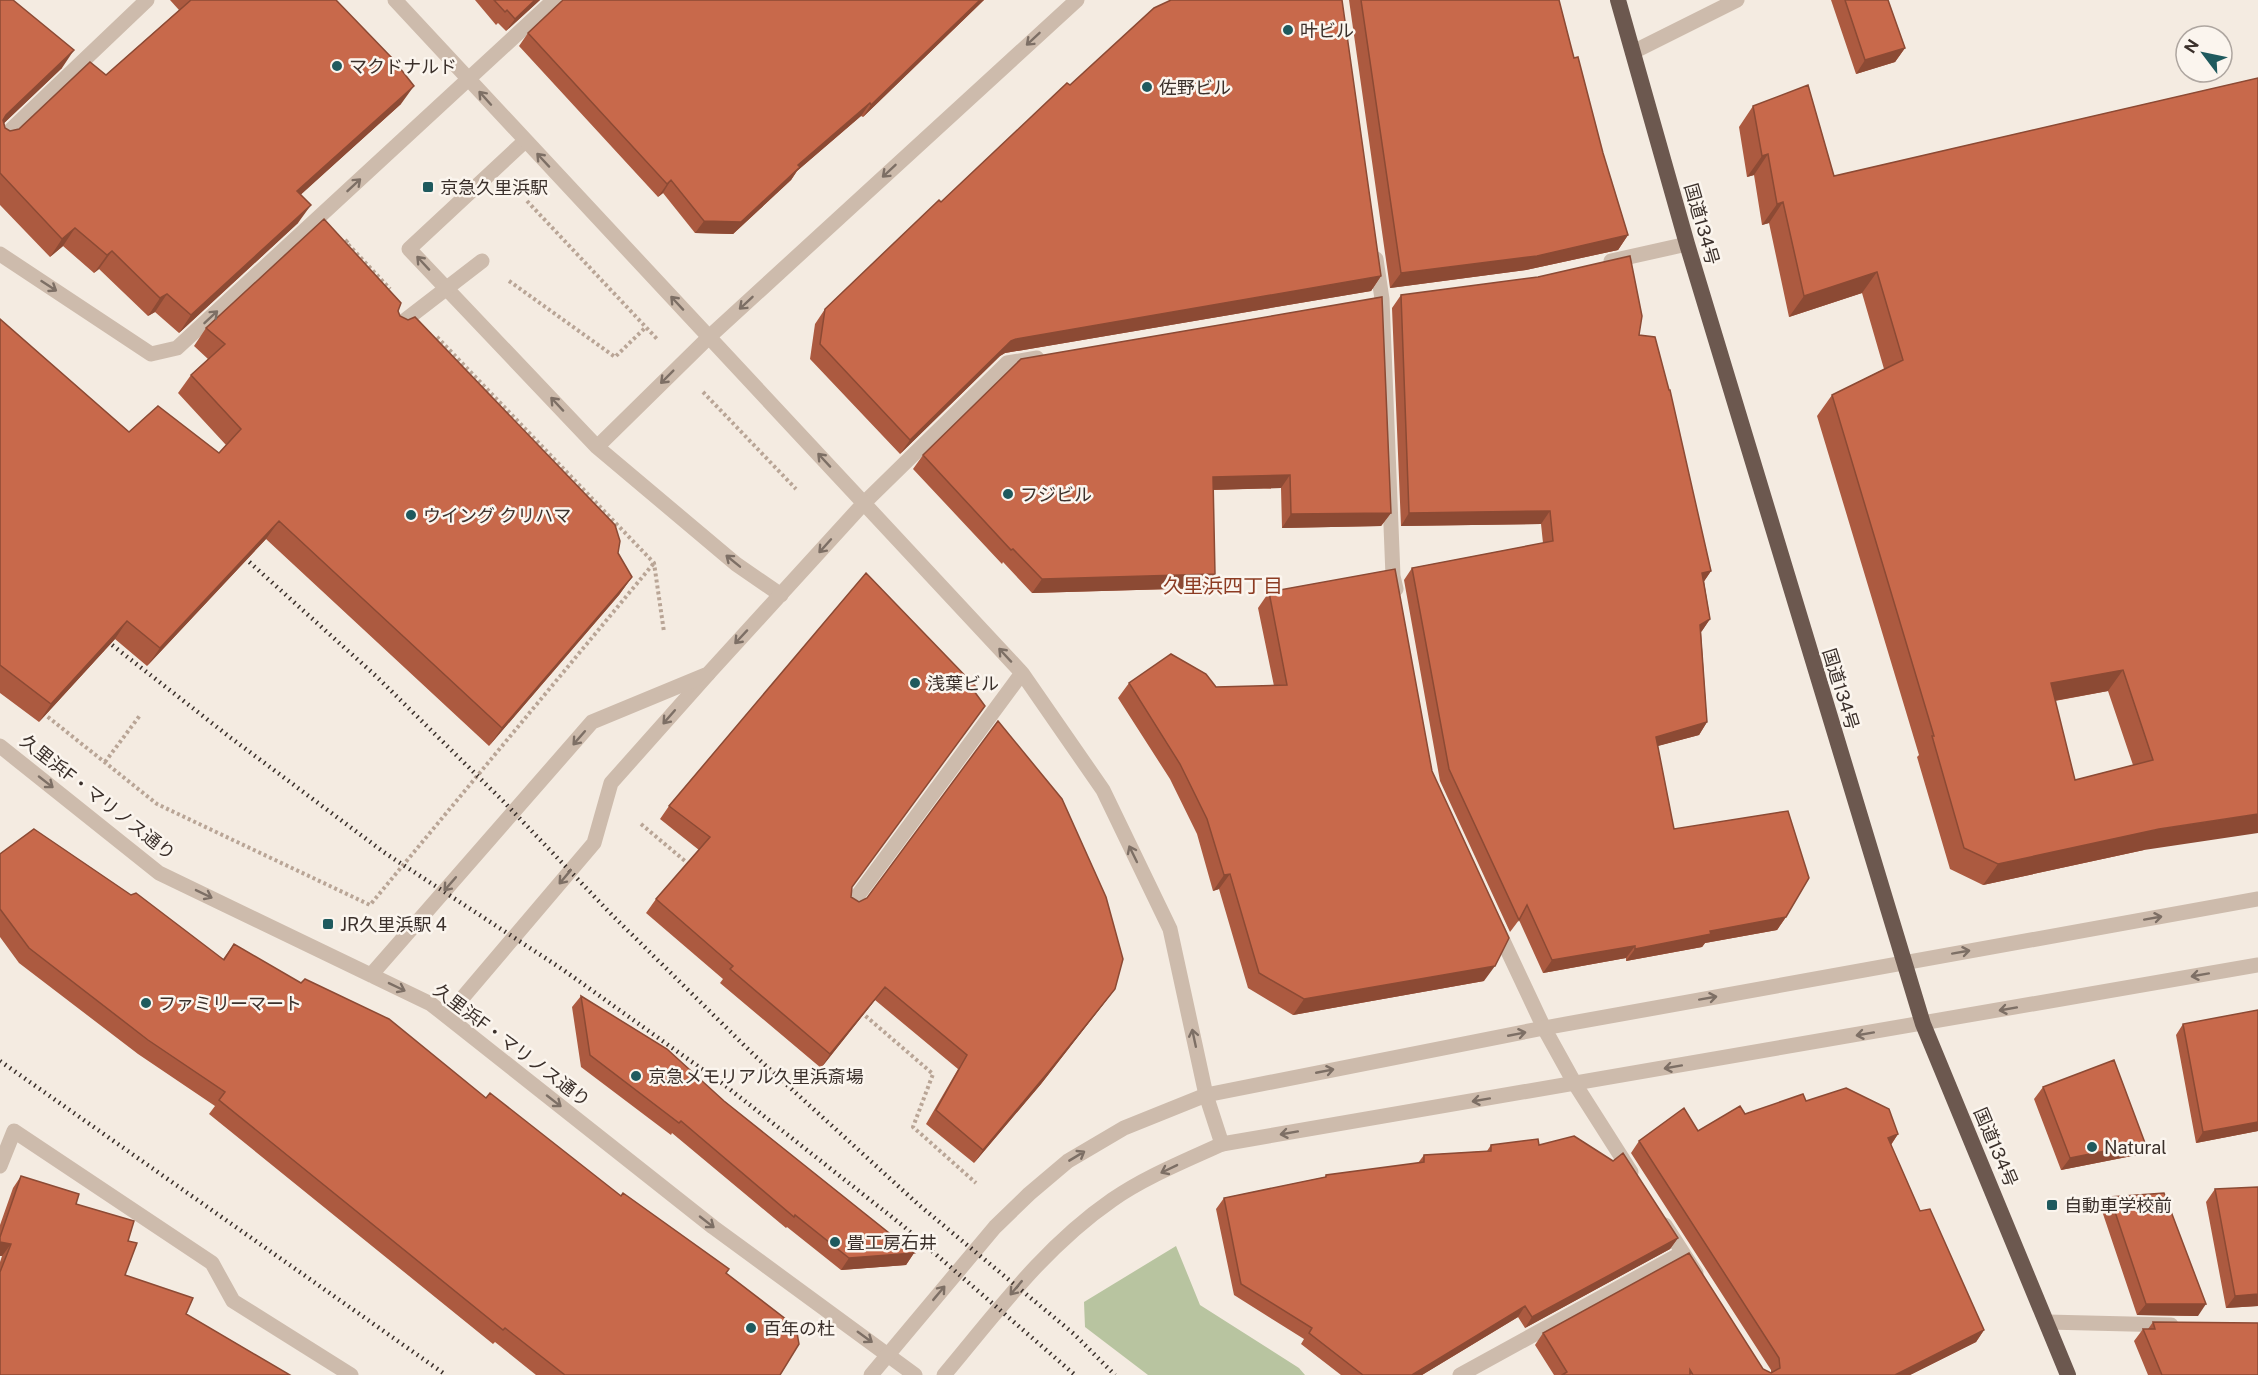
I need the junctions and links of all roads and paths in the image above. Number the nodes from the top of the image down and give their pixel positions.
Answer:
1 (147, 0) edge
2 (395, 0) edge
3 (554, 0) edge
4 (1077, 0) edge
5 (1618, 0) edge
6 (1737, 0) edge
7 (1633, 52) junction
8 (468, 80) junction
9 (0, 140) edge
10 (525, 141) junction
11 (527, 201) dead end
12 (1374, 241) edge
13 (1687, 244) junction
14 (0, 254) edge
15 (482, 261) joint
16 (1596, 264) edge
17 (646, 327) junction
18 (395, 328) edge
19 (709, 337) junction
20 (663, 345) dead end
21 (1053, 355) edge
22 (470, 371) edge
23 (463, 378) edge
24 (699, 387) dead end
25 (597, 447) junction
26 (796, 489) dead end
27 (864, 503) junction
28 (654, 563) dead end
29 (781, 595) junction
30 (1398, 599) edge
31 (1022, 673) junction
32 (708, 674) junction
33 (35, 706) edge
34 (141, 714) dead end
35 (0, 746) edge
36 (105, 762) junction
37 (641, 824) dead end
38 (694, 869) edge
39 (2258, 899) edge
40 (850, 906) edge
41 (1490, 912) edge
42 (1903, 962) junction
43 (2258, 965) edge
44 (371, 975) junction
45 (854, 1006) edge
46 (447, 1016) junction
47 (1923, 1024) junction
48 (1544, 1028) junction
49 (1575, 1084) junction
50 (1206, 1095) junction
51 (1221, 1144) junction
52 (0, 1166) edge
53 (976, 1183) dead end
54 (1638, 1183) edge
55 (1657, 1213) edge
56 (1682, 1253) junction
57 (1707, 1290) edge
58 (2047, 1322) junction
59 (2188, 1325) edge
60 (888, 1354) junction
61 (351, 1375) edge
62 (871, 1375) edge
63 (915, 1375) edge
64 (944, 1375) edge
65 (1460, 1375) edge
66 (2068, 1375) edge

1 - 9 street
2 - 8 street
3 - 8 street
4 -> 19 street
5 - 7 highway, 国道134号
6 - 7 street
7 - 13 highway, 国道134号
10 -> 8 street
14 -> 8 street
19 -> 10 street
25 -> 10 street
11 - 17 path
12 - 30 street
13 - 16 street
13 - 42 highway, 国道134号
15 - 17 path
15 - 18 street, bridge
17 - 20 path
19 -> 25 street
27 -> 19 street
21 - 27 street
22 - 23 path
24 - 26 path
29 -> 25 street
27 -> 29 street
31 -> 27 street
28 - 36 path
29 -> 32 street
31 - 40 street
50 -> 31 street
32 -> 44 street
32 -> 46 street
33 - 36 path
34 - 36 path
35 -> 44 street, 久里浜F・マリノス通り
37 - 38 path
42 -> 39 street
41 - 48 street
42 - 47 highway, 国道134号
48 -> 42 street
43 -> 47 street
44 -> 46 street, 久里浜F・マリノス通り
45 - 53 path
46 -> 60 street, 久里浜F・マリノス通り
47 -> 49 street
47 - 58 highway, 国道134号
48 - 49 street
50 -> 48 street
49 -> 51 street
49 - 54 street
50 - 51 street
60 -> 50 street
51 -> 64 street
52 - 61 street
55 - 56 street
56 - 57 street
56 - 65 street
58 - 59 street
58 - 66 highway, 国道134号
60 - 62 street
60 - 63 street, 久里浜F・マリノス通り

